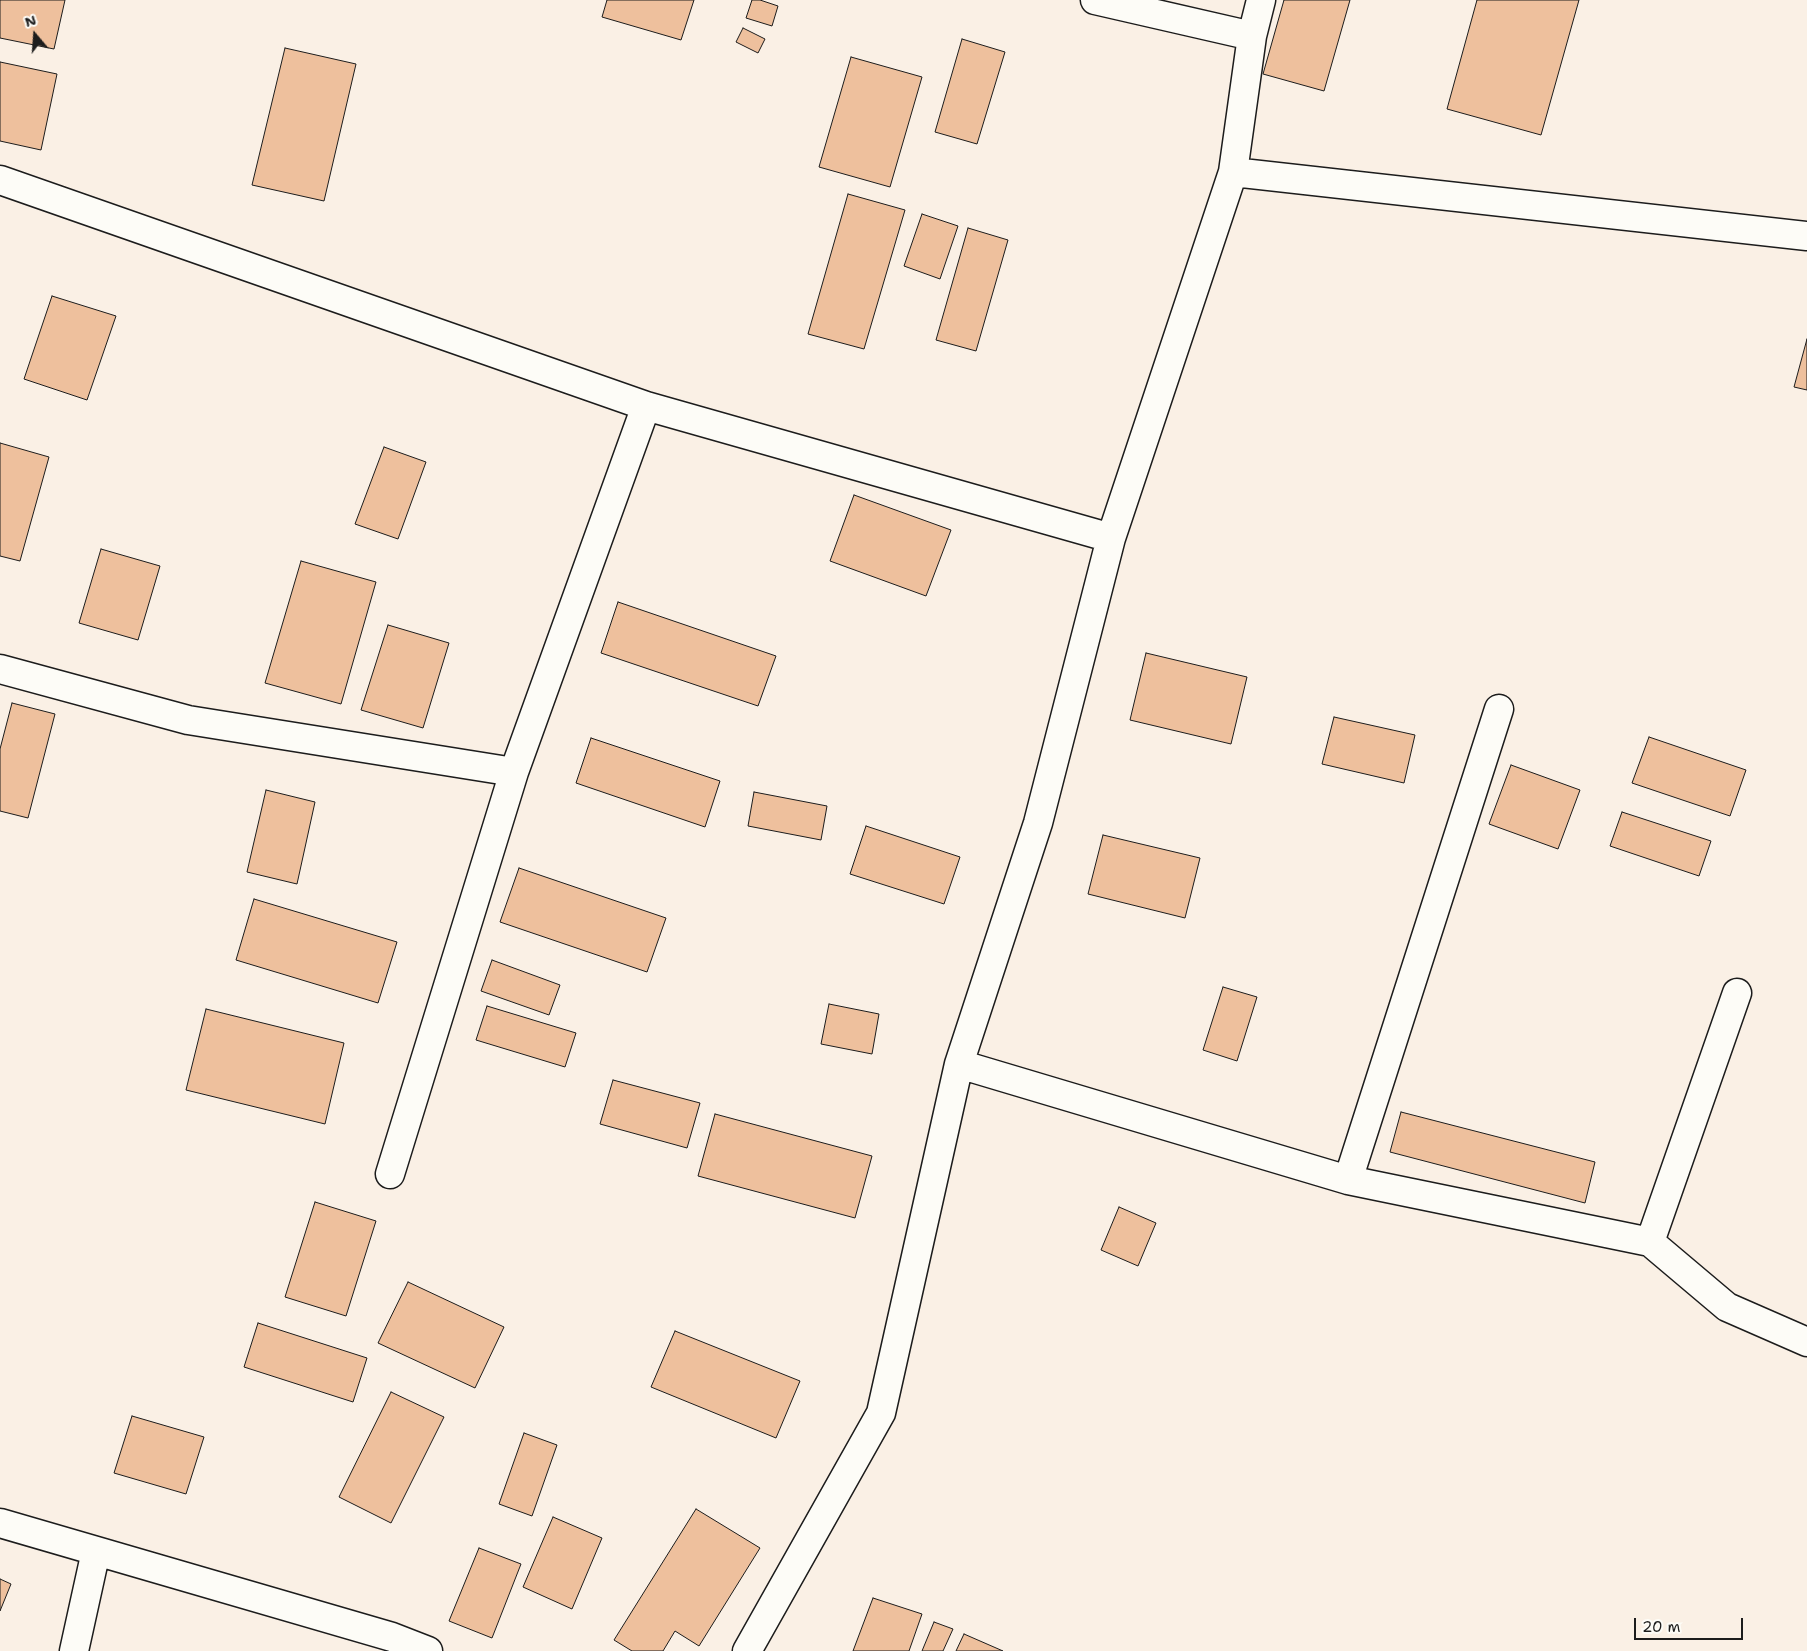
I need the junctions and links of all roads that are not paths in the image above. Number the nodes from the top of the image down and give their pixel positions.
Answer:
1 (1095, 0) edge
2 (1261, 0) edge
3 (1252, 36) junction
4 (1232, 172) junction
5 (0, 180) edge
6 (1807, 236) edge
7 (646, 406) junction
8 (1111, 538) junction
9 (0, 669) edge
10 (1499, 709) dead end
11 (514, 772) junction
12 (1737, 993) dead end
13 (959, 1064) junction
14 (390, 1174) dead end
15 (1348, 1180) junction
16 (1650, 1242) junction
17 (1807, 1342) edge
18 (0, 1523) edge
19 (96, 1551) junction
20 (74, 1651) edge
21 (428, 1651) edge
22 (747, 1651) edge

1 - 3 street
2 - 3 street
3 - 4 street
4 - 6 street
4 - 8 street
5 - 7 street
7 - 8 street
7 - 11 street
8 - 13 street
9 - 11 street
10 - 15 street
11 - 14 street
12 - 16 street
13 - 15 street
13 - 22 street
15 - 16 street
16 - 17 street
18 - 19 street
19 - 20 street
19 - 21 street

